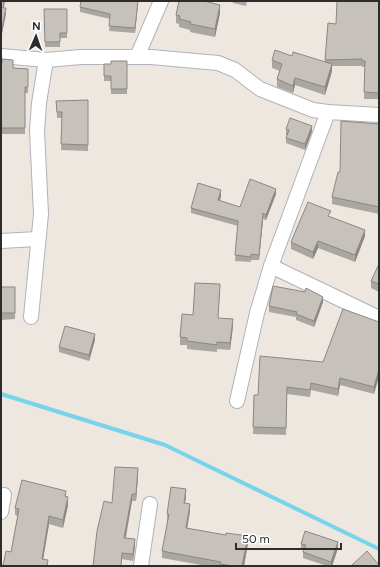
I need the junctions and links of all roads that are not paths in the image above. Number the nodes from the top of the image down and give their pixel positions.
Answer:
1 (161, 1) edge
2 (1, 56) edge
3 (137, 57) junction
4 (46, 60) junction
5 (328, 112) junction
6 (379, 115) edge
7 (38, 239) junction
8 (1, 241) edge
9 (271, 266) junction
10 (31, 317) dead end
11 (379, 318) edge
12 (237, 401) dead end
13 (4, 495) dead end
14 (150, 504) dead end
15 (1, 512) edge
16 (141, 566) edge

1 - 3 street
2 - 4 street
3 - 4 street
3 - 5 street
4 - 7 street
5 - 6 street
5 - 9 street
7 - 8 street
7 - 10 street
9 - 11 street
9 - 12 street
13 - 15 street
14 - 16 street

